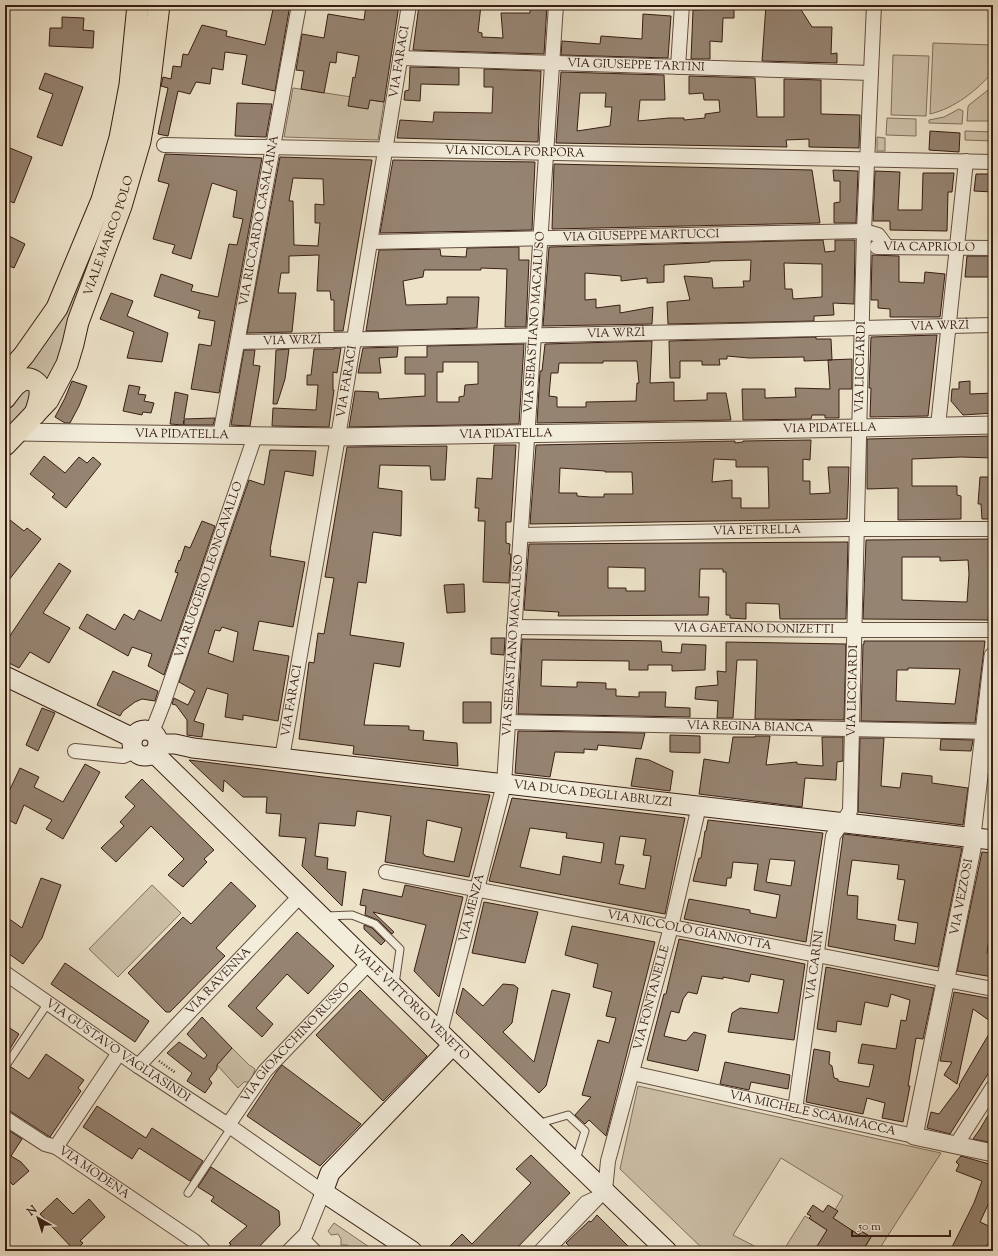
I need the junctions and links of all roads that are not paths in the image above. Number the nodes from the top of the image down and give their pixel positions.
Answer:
1 (138, 5) edge
2 (159, 5) edge
3 (299, 5) edge
4 (409, 5) edge
5 (556, 5) edge
6 (682, 5) edge
7 (874, 5) edge
8 (400, 58) junction
9 (551, 63) junction
10 (678, 67) junction
11 (871, 73) junction
12 (164, 145) dead end
13 (273, 148) junction
14 (385, 150) junction
15 (546, 153) junction
16 (867, 158) junction
17 (966, 161) junction
18 (993, 162) edge
19 (864, 231) junction
20 (540, 239) junction
21 (370, 242) junction
22 (864, 247) junction
23 (887, 247) junction
24 (957, 248) junction
25 (993, 248) edge
26 (993, 325) edge
27 (949, 326) junction
28 (863, 328) junction
29 (534, 336) junction
30 (353, 340) junction
31 (238, 342) junction
32 (5, 377) edge
33 (5, 398) edge
34 (35, 415) junction
35 (993, 425) edge
36 (938, 426) junction
37 (860, 428) junction
38 (527, 434) junction
39 (220, 436) junction
40 (255, 436) junction
41 (338, 437) junction
42 (12, 439) edge
43 (856, 529) junction
44 (993, 529) edge
45 (520, 535) junction
46 (514, 627) junction
47 (855, 630) junction
48 (993, 630) edge
49 (993, 656) edge
50 (5, 676) edge
51 (508, 722) junction
52 (851, 730) junction
53 (989, 732) edge
54 (154, 743) junction
55 (134, 744) junction
56 (75, 751) dead end
57 (282, 758) junction
58 (504, 784) junction
59 (699, 806) junction
60 (842, 822) junction
61 (972, 838) junction
62 (993, 840) edge
63 (386, 872) dead end
64 (476, 889) junction
65 (300, 896) junction
66 (320, 916) junction
67 (672, 927) junction
68 (816, 955) junction
69 (369, 963) junction
70 (5, 973) edge
71 (946, 980) junction
72 (395, 988) junction
73 (993, 989) edge
74 (48, 1003) junction
75 (447, 1039) junction
76 (118, 1052) junction
77 (138, 1066) junction
78 (5, 1067) edge
79 (632, 1073) junction
80 (993, 1086) edge
81 (985, 1105) edge
82 (795, 1110) junction
83 (5, 1118) edge
84 (536, 1124) junction
85 (229, 1127) junction
86 (914, 1136) junction
87 (956, 1145) junction
88 (56, 1147) junction
89 (993, 1153) edge
90 (575, 1162) junction
91 (605, 1190) junction
92 (323, 1192) junction
93 (188, 1193) dead end
94 (302, 1239) junction
95 (204, 1251) edge
96 (289, 1251) edge
97 (314, 1251) edge
98 (412, 1251) edge
99 (536, 1251) edge
100 (546, 1251) edge
101 (667, 1251) edge

1 - 32 main road, VIALE MARCO POLO
2 - 34 main road, VIALE MARCO POLO
3 - 13 street, VIA RICCARDO CASALAINA
4 - 8 street, VIA FARACI
5 - 9 street, VIA SEBASTIANO MACALUSO
6 - 10 street
7 - 11 street, VIA LICCIARDI
8 - 9 street, VIA GIUSEPPE TARTINI
8 - 14 street, VIA FARACI
9 - 10 street, VIA GIUSEPPE TARTINI
9 - 15 street, VIA SEBASTIANO MACALUSO
10 - 11 street, VIA GIUSEPPE TARTINI
11 - 16 street, VIA LICCIARDI
12 - 13 street, VIA NICOLA PORPORA
13 - 14 street, VIA NICOLA PORPORA
13 - 31 street, VIA RICCARDO CASALAINA
14 - 15 street, VIA NICOLA PORPORA
14 - 21 street, VIA FARACI
15 - 16 street, VIA NICOLA PORPORA
15 - 20 street, VIA SEBASTIANO MACALUSO
16 - 17 street, VIA NICOLA PORPORA
16 - 19 street, VIA LICCIARDI
17 - 18 street, VIA NICOLA PORPORA
17 - 24 street
19 - 20 street, VIA GIUSEPPE MARTUCCI
19 - 22 street, VIA LICCIARDI
19 - 23 street
20 - 21 street, VIA GIUSEPPE MARTUCCI
20 - 29 street, VIA SEBASTIANO MACALUSO
21 - 30 street, VIA FARACI
22 - 23 street, VIA CAPRIOLO
22 - 28 street, VIA LICCIARDI
23 - 24 street, VIA CAPRIOLO
24 - 25 street, VIA CAPRIOLO
24 - 27 street
26 - 27 street, VIA WRZÌ
27 - 28 street, VIA WRZÌ
27 - 36 street
28 - 29 street, VIA WRZÌ
28 - 37 street, VIA LICCIARDI
29 - 30 street, VIA WRZÌ
29 - 38 street, VIA SEBASTIANO MACALUSO
30 - 31 street, VIA WRZÌ
30 - 41 street, VIA FARACI
31 - 39 street, VIA RICCARDO CASALAINA
33 - 34 main road
34 - 42 main road, VIALE MARCO POLO
35 - 36 street, VIA PIDATELLA
36 - 37 street, VIA PIDATELLA
37 - 38 street, VIA PIDATELLA
37 - 43 street, VIA LICCIARDI
38 - 41 street, VIA PIDATELLA
38 - 45 street, VIA SEBASTIANO MACALUSO
39 - 40 street, VIA PIDATELLA
39 - 42 street, VIA PIDATELLA
40 - 41 street, VIA PIDATELLA
40 - 54 street, VIA RUGGERO LEONCAVALLO
41 - 57 street, VIA FARACI
43 - 44 street, VIA PETRELLA
43 - 45 street, VIA PETRELLA
43 - 47 street, VIA LICCIARDI
45 - 46 street, VIA SEBASTIANO MACALUSO
46 - 47 street, VIA GAETANO DONIZETTI
46 - 51 street, VIA SEBASTIANO MACALUSO
47 - 48 street, VIA GAETANO DONIZETTI
47 - 52 street, VIA LICCIARDI
49 - 53 street, VIA VEZZOSI
50 - 55 main road
51 - 52 street, VIA REGINA BIANCA
51 - 58 street, VIA SEBASTIANO MACALUSO
52 - 53 street, VIA REGINA BIANCA
52 - 60 street, VIA LICCIARDI
53 - 61 street, VIA VEZZOSI
54 - 55 main road, VIA DUCA DEGLI ABRUZZI
54 - 57 main road, VIA DUCA DEGLI ABRUZZI
54 - 65 main road, VIALE VITTORIO VENETO
55 - 56 street
57 - 58 main road, VIA DUCA DEGLI ABRUZZI
58 - 59 main road, VIA DUCA DEGLI ABRUZZI
58 - 64 street, VIA MENZA
59 - 60 main road, VIA DUCA DEGLI ABRUZZI
59 - 67 street, VIA FONTANELLE
60 - 61 main road, VIA DUCA DEGLI ABRUZZI
60 - 68 street, VIA CARINI
61 - 62 main road, VIA DUCA DEGLI ABRUZZI
61 - 71 street, VIA VEZZOSI
63 - 64 street, VIA NICCOLÒ GIANNOTTA
64 - 67 street, VIA NICCOLÒ GIANNOTTA
64 - 75 street, VIA MENZA
65 - 66 main road, VIALE VITTORIO VENETO
65 - 77 street, VIA RAVENNA
66 - 69 main road, VIALE VITTORIO VENETO
66 - 72 lane
67 - 68 street, VIA NICCOLÒ GIANNOTTA
67 - 79 street, VIA FONTANELLE
68 - 71 street, VIA NICCOLÒ GIANNOTTA
68 - 82 street, VIA CARINI
69 - 72 main road, VIALE VITTORIO VENETO
69 - 85 street, VIA GIOACCHINO RUSSO
70 - 74 street, VIA GUSTAVO VAGLIASINDI
71 - 73 street, VIA NICCOLÒ GIANNOTTA
71 - 86 street, VIA VEZZOSI
72 - 75 main road, VIALE VITTORIO VENETO
74 - 76 street, VIA GUSTAVO VAGLIASINDI
74 - 78 lane
75 - 84 main road, VIALE VITTORIO VENETO
75 - 92 main road
76 - 77 street, VIA GUSTAVO VAGLIASINDI
76 - 88 street, VIA MODENA
77 - 85 street, VIA GUSTAVO VAGLIASINDI
79 - 82 street, VIA MICHELE SCAMMACCA
79 - 91 street, VIA FONTANELLE
80 - 81 street
81 - 87 street
82 - 86 street, VIA MICHELE SCAMMACCA
83 - 88 street
84 - 90 main road, VIALE VITTORIO VENETO
84 - 90 lane
85 - 92 street, VIA GUSTAVO VAGLIASINDI
85 - 93 lane
86 - 87 street, VIA MICHELE SCAMMACCA
87 - 89 street, VIA MICHELE SCAMMACCA
88 - 95 street, VIA MODENA
90 - 91 main road, VIALE VITTORIO VENETO
91 - 99 lane
91 - 100 street
91 - 101 main road, VIALE VITTORIO VENETO
92 - 94 street
92 - 98 main road, VIA GUSTAVO VAGLIASINDI
94 - 96 street
94 - 97 street

